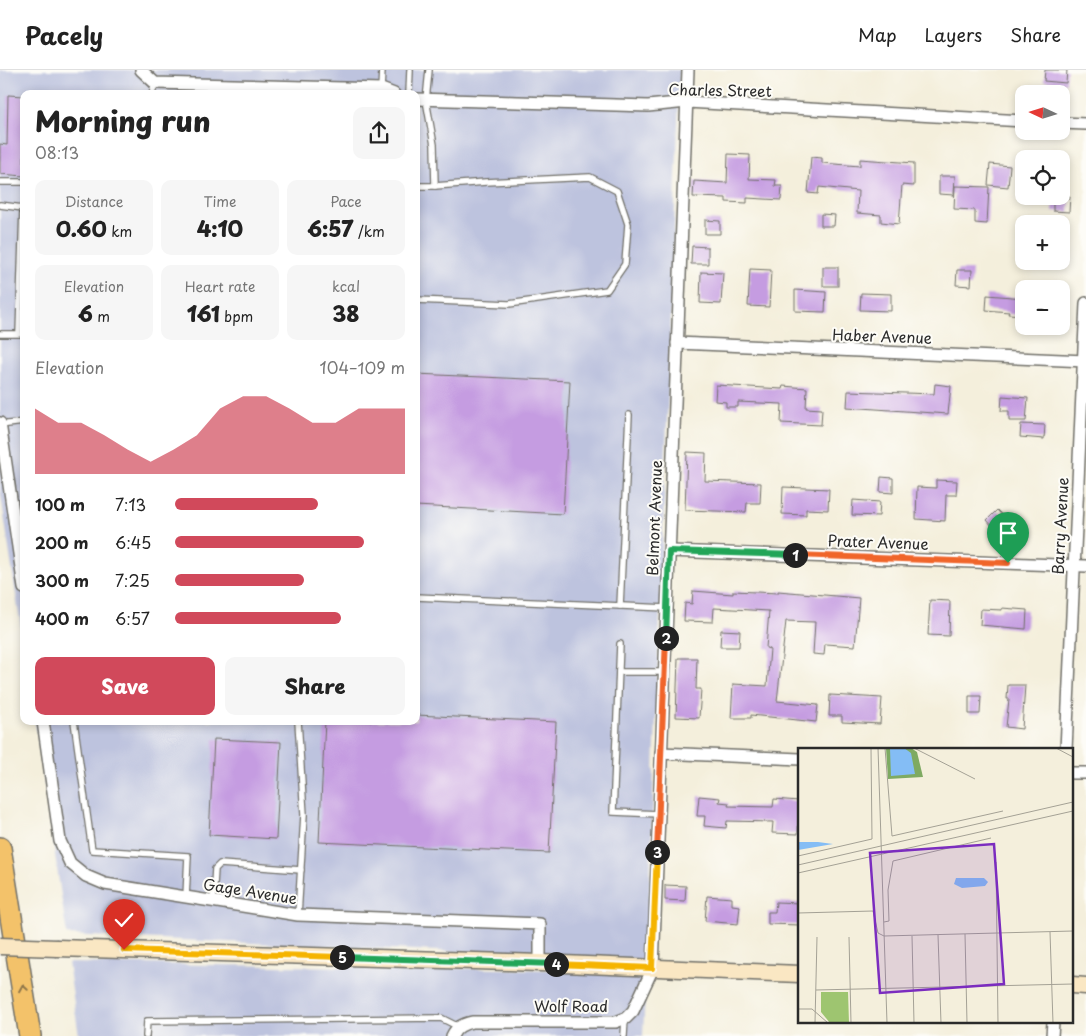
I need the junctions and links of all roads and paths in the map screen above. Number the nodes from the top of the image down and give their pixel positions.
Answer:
1 (141, 70) edge
2 (382, 70) edge
3 (410, 70) edge
4 (429, 70) edge
5 (688, 70) edge
6 (153, 88) edge
7 (381, 90) joint
8 (409, 90) edge
9 (421, 99) edge
10 (687, 102) junction
11 (1015, 120) edge
12 (1070, 123) edge
13 (1086, 124) edge
14 (0, 182) edge
15 (20, 182) edge
16 (420, 186) edge
17 (435, 186) junction
18 (0, 205) edge
19 (20, 208) edge
20 (420, 300) edge
21 (1086, 303) edge
22 (20, 304) edge
23 (0, 334) edge
24 (677, 343) junction
25 (1085, 361) edge
26 (629, 415) dead end
27 (20, 422) edge
28 (0, 424) edge
29 (20, 532) edge
30 (669, 551) junction
31 (1074, 566) junction
32 (1086, 566) edge
33 (420, 597) edge
34 (620, 606) junction
35 (667, 608) junction
36 (620, 644) dead end
37 (619, 672) junction
38 (664, 672) junction
39 (44, 725) edge
40 (75, 725) edge
41 (298, 725) edge
42 (1066, 748) edge
43 (661, 753) junction
44 (798, 759) edge
45 (658, 814) junction
46 (0, 848) edge
47 (301, 870) junction
48 (186, 897) junction
49 (213, 901) junction
50 (298, 915) junction
51 (0, 946) edge
52 (540, 963) junction
53 (652, 968) junction
54 (798, 974) edge
55 (625, 1019) junction
56 (456, 1031) edge
57 (30, 1036) edge
58 (146, 1036) edge
59 (624, 1036) edge

1 - 6 street
2 - 7 lane
3 - 8 lane
4 - 9 lane
5 - 10 street, Belmont Avenue
6 - 7 street
9 - 10 street, Charles Street
9 - 17 lane
10 - 11 street, Charles Street
10 - 24 street, Belmont Avenue
12 - 13 street
14 - 15 lane
16 - 17 lane
17 - 20 lane
18 - 19 lane
21 - 25 street, Barry Avenue
22 - 23 lane
24 - 25 street, Haber Avenue
24 - 30 street, Belmont Avenue
25 - 31 street, Barry Avenue
26 - 34 lane
27 - 28 lane
28 - 29 street
30 - 31 street, Prater Avenue
30 - 35 street, Belmont Avenue
31 - 32 street, Prater Avenue
31 - 42 street, Barry Avenue
33 - 34 lane
34 - 35 lane
35 - 38 street, Belmont Avenue
36 - 37 lane
37 - 38 lane
37 - 45 lane
38 - 43 street, Belmont Avenue
39 - 48 street, Gage Avenue
40 - 48 lane
41 - 47 lane
43 - 44 street
43 - 45 street, Belmont Avenue
45 - 53 street, Belmont Avenue
57 -> 46 highway
47 - 49 lane
47 - 50 lane
48 - 49 street, Gage Avenue
49 - 50 street, Gage Avenue
50 - 52 street, Gage Avenue
51 - 52 main road, bridge
52 - 53 main road
53 - 54 main road
53 - 55 street, Wolf Road
55 - 56 street, Wolf Road
55 - 59 lane
56 - 58 lane

